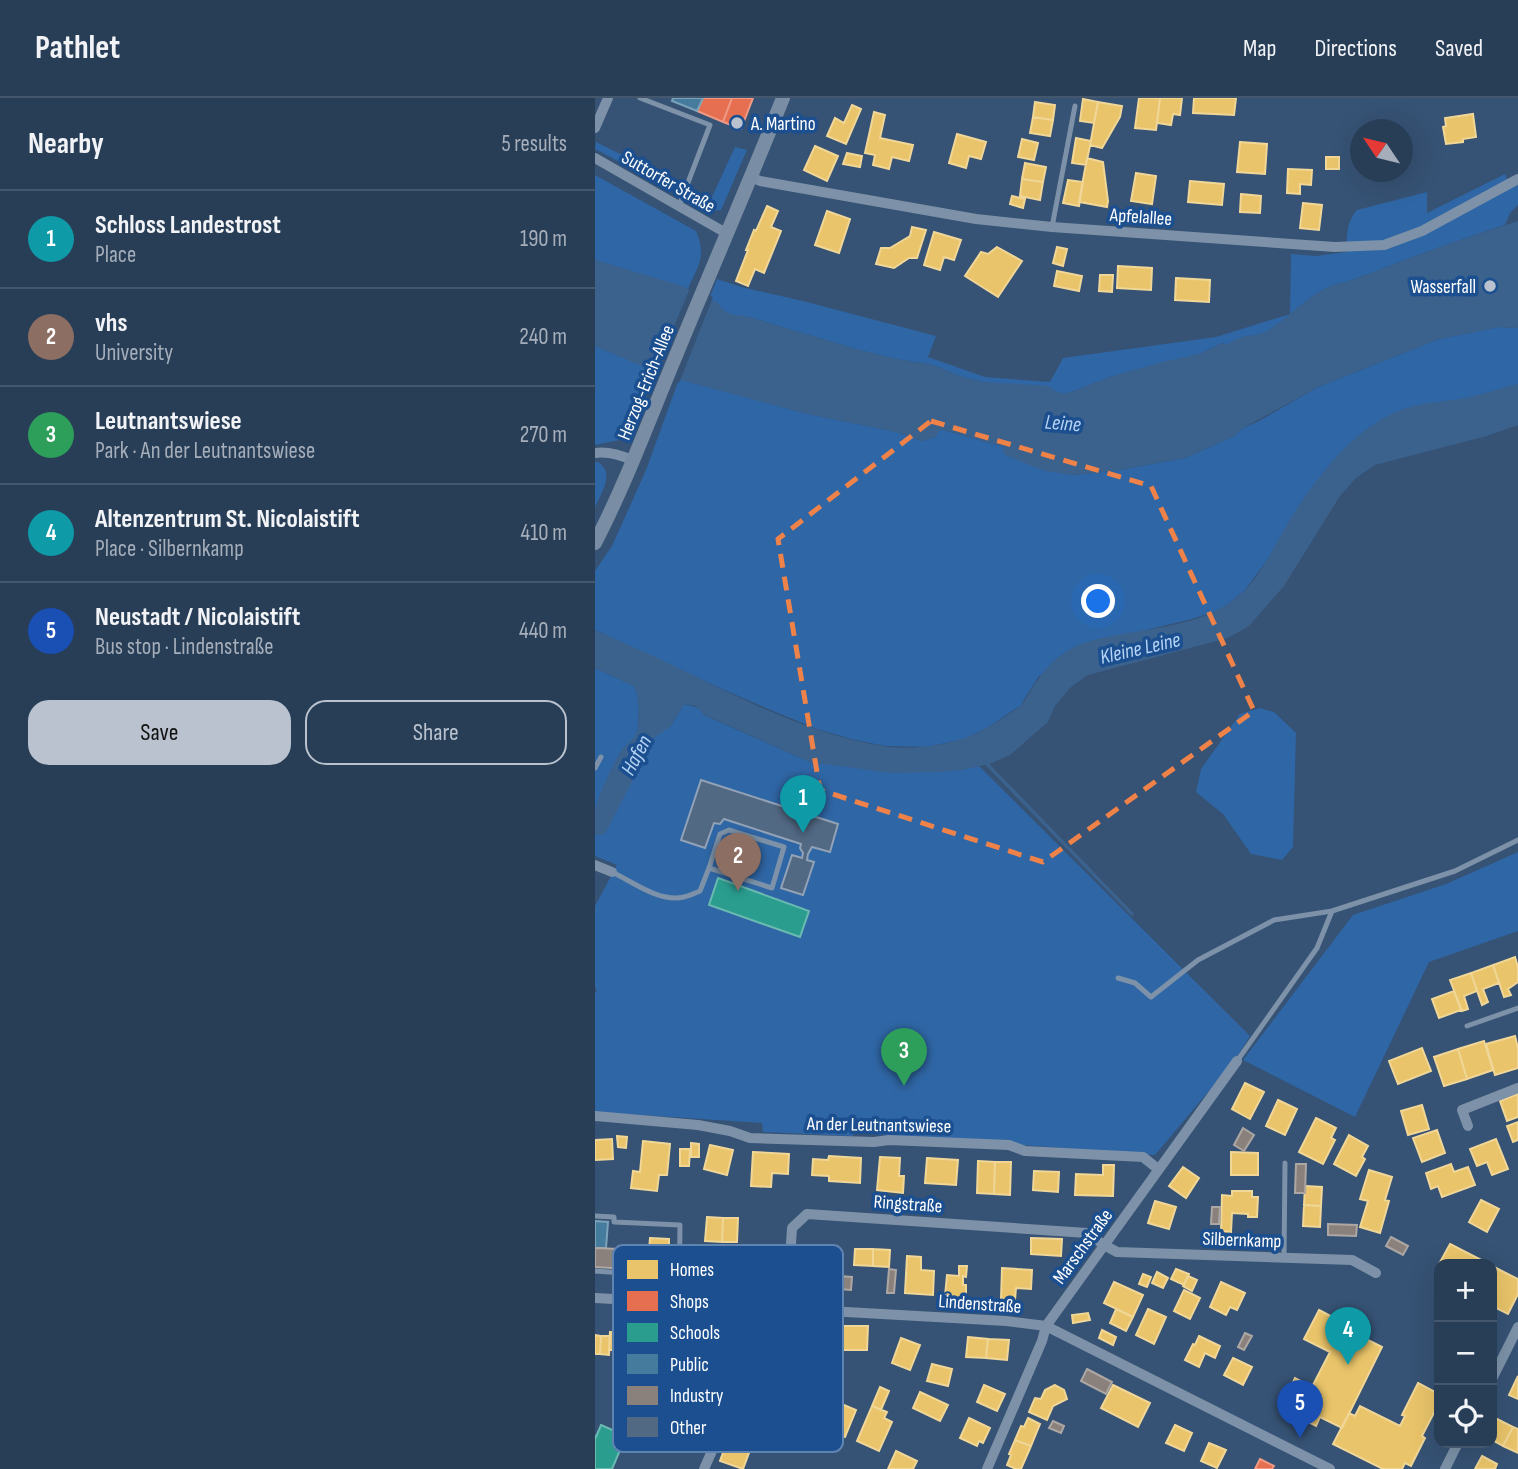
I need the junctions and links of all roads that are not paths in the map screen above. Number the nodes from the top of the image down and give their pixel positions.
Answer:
1 (608, 98) edge
2 (640, 98) edge
3 (783, 98) edge
4 (1075, 106) dead end
5 (595, 128) edge
6 (595, 158) edge
7 (751, 177) junction
8 (1518, 179) edge
9 (679, 206) junction
10 (1052, 227) junction
11 (726, 233) junction
12 (595, 453) edge
13 (634, 461) junction
14 (595, 543) edge
15 (601, 757) dead end
16 (595, 768) edge
17 (1518, 840) edge
18 (595, 865) edge
19 (709, 868) junction
20 (612, 872) joint
21 (1332, 911) junction
22 (1118, 978) dead end
23 (1518, 1008) edge
24 (1467, 1026) dead end
25 (1237, 1061) joint
26 (1518, 1088) edge
27 (595, 1116) edge
28 (1468, 1126) dead end
29 (1285, 1163) dead end
30 (1158, 1169) junction
31 (595, 1216) edge
32 (680, 1245) edge
33 (791, 1245) edge
34 (1104, 1245) junction
35 (1284, 1258) junction
36 (595, 1271) edge
37 (613, 1272) edge
38 (1376, 1273) dead end
39 (595, 1298) edge
40 (613, 1299) edge
41 (843, 1312) edge
42 (1046, 1326) junction
43 (1518, 1327) edge
44 (1497, 1369) edge
45 (1456, 1448) edge
46 (712, 1452) edge
47 (991, 1468) edge
48 (704, 1469) edge
49 (1330, 1469) edge
50 (1445, 1469) edge

1 - 5 street
2 - 9 lane
3 - 7 main road, Herzog-Erich-Allee
4 - 10 lane
6 - 9 street, Suttorfer Straße
7 - 10 street, Apfelallee
7 - 11 main road, Herzog-Erich-Allee
8 - 10 street, Apfelallee
9 - 11 street, Suttorfer Straße
11 - 13 main road, Herzog-Erich-Allee
12 - 13 street
13 - 14 main road, Herzog-Erich-Allee
15 - 16 lane
17 - 21 lane
18 - 20 street
19 - 19 lane
19 - 20 lane
21 - 22 lane
21 - 25 lane
23 - 24 lane
25 - 30 street, Marschstraße
26 - 28 street
27 - 30 street, An der Leutnantswiese
29 - 35 lane
30 - 34 street, Marschstraße
31 - 32 lane
33 - 34 street, Ringstraße
34 - 35 street, Silbernkamp
34 - 42 street, Marschstraße
35 - 38 street, Silbernkamp
36 - 37 lane
39 - 40 street, Lindenstraße
41 - 42 street, Lindenstraße
42 - 47 street, Marschstraße
42 - 49 street, Lindenstraße
43 - 44 street
45 - 50 street
46 - 48 street

